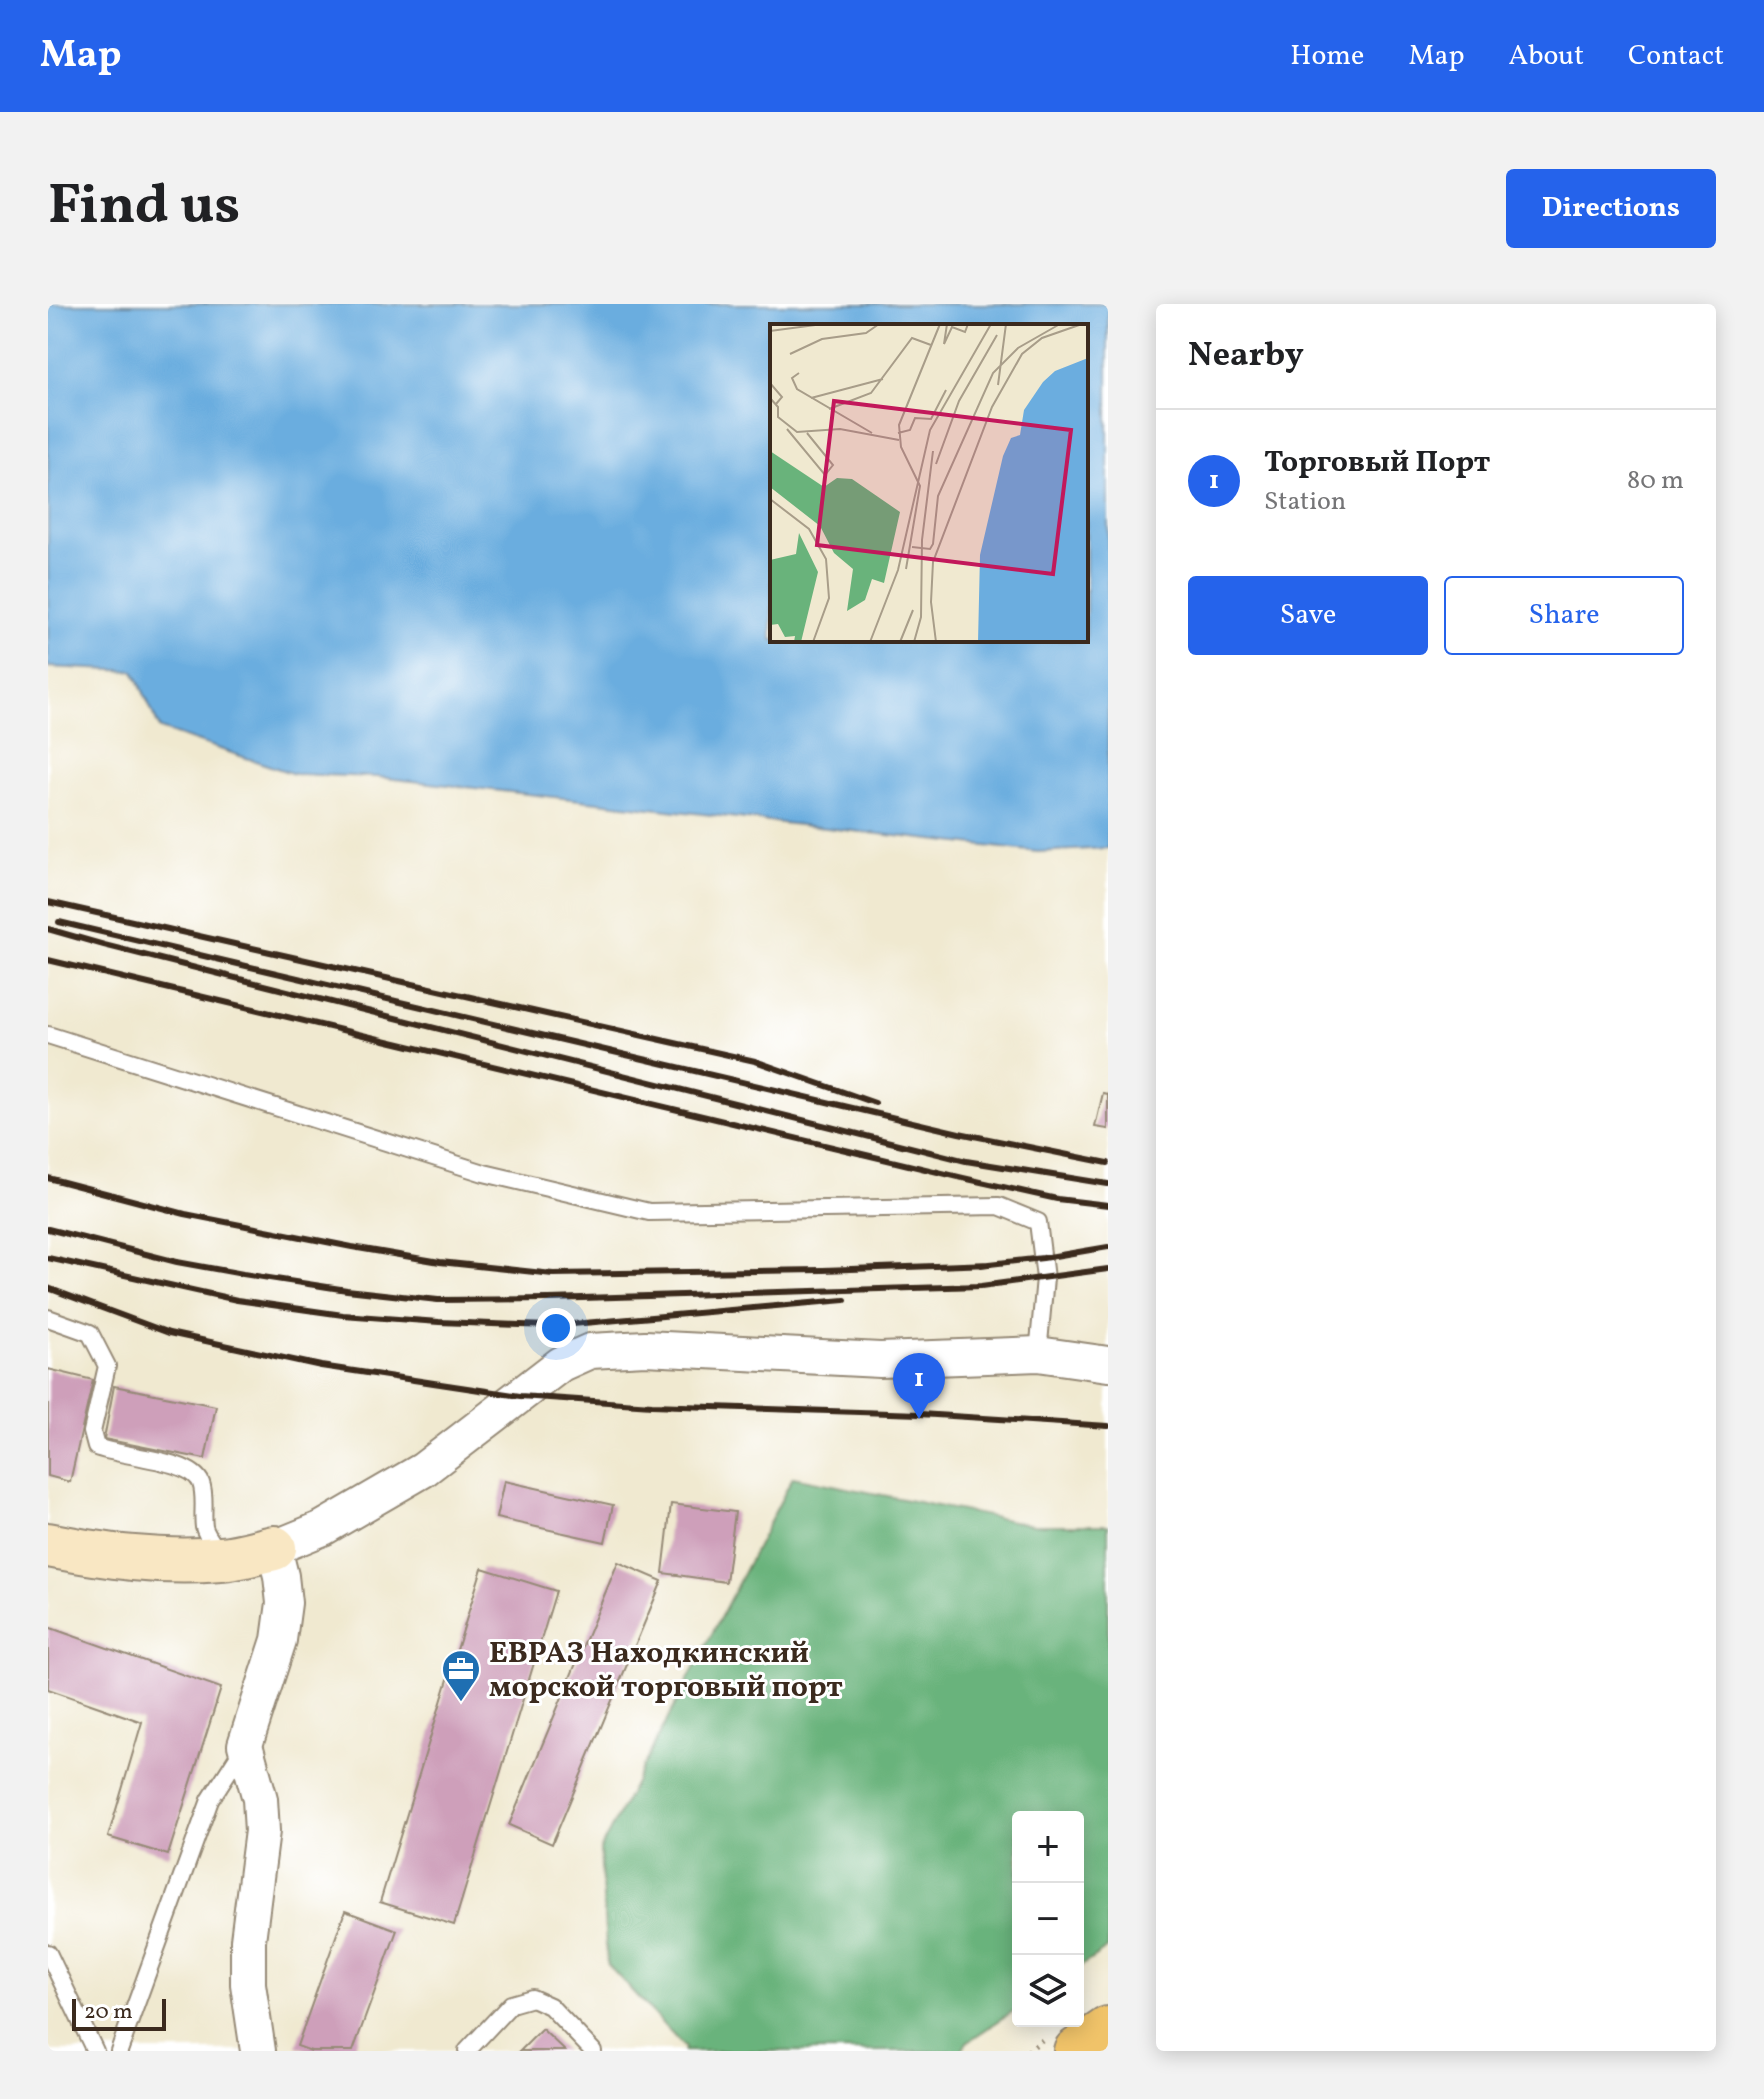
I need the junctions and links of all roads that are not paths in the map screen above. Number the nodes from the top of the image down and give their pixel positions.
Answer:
1 (48, 1035) edge
2 (48, 1318) edge
3 (1038, 1354) junction
4 (1108, 1364) edge
5 (48, 1545) edge
6 (274, 1548) junction
7 (223, 1559) junction
8 (245, 1745) junction
9 (48, 1953) edge
10 (1108, 2029) edge
11 (95, 2051) edge
12 (119, 2051) edge
13 (258, 2051) edge
14 (467, 2051) edge
15 (593, 2051) edge
16 (1076, 2051) edge

1 - 3 lane
2 - 7 lane
3 - 4 street
3 - 6 street
5 - 7 street
6 - 7 street
6 - 8 street
8 - 12 lane
8 - 13 street
9 - 11 lane
10 - 16 main road
14 - 15 lane

